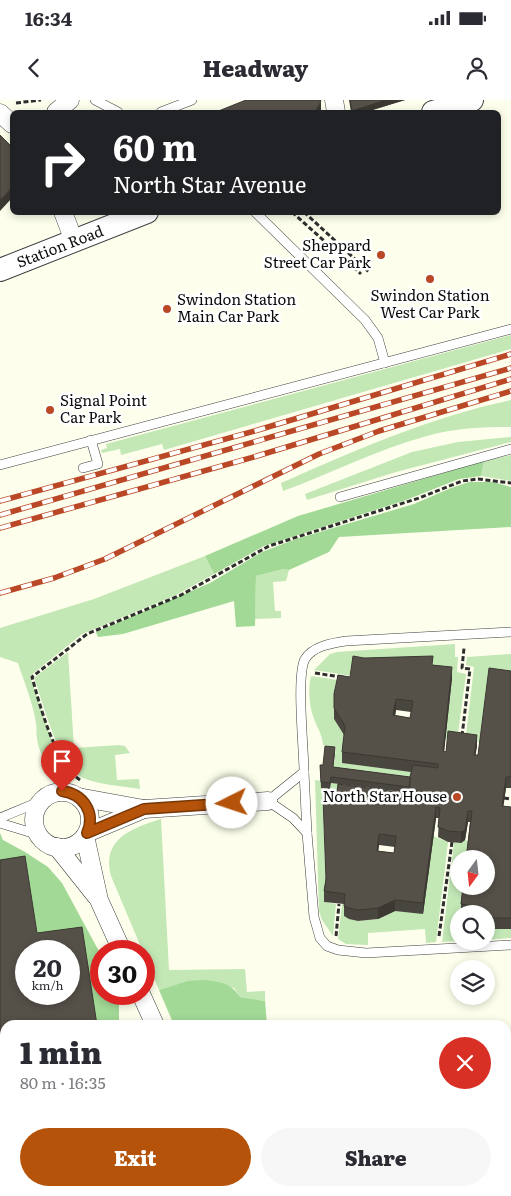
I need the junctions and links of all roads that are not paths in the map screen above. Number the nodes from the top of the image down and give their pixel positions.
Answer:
1 (70, 100) edge
2 (95, 100) edge
3 (192, 100) edge
4 (472, 100) edge
5 (58, 110) edge
6 (114, 110) edge
7 (166, 110) edge
8 (440, 110) edge
9 (64, 215) edge
10 (139, 215) edge
11 (261, 215) edge
12 (74, 240) junction
13 (0, 270) edge
14 (511, 329) edge
15 (385, 363) junction
16 (91, 440) junction
17 (511, 449) edge
18 (0, 465) edge
19 (83, 468) dead end
20 (340, 496) dead end
21 (511, 632) edge
22 (304, 772) junction
23 (83, 790) junction
24 (41, 801) junction
25 (268, 801) junction
26 (144, 809) junction
27 (0, 818) edge
28 (0, 823) edge
29 (308, 833) junction
30 (86, 834) junction
31 (39, 835) junction
32 (57, 847) junction
33 (99, 900) junction
34 (117, 940) edge
35 (511, 945) edge
36 (146, 1005) edge
37 (153, 1020) edge

1 - 5 street
2 - 6 lane
3 - 7 lane
4 - 8 street
9 - 12 street
10 - 12 street, Station Road
11 - 15 lane
12 - 13 street, Station Road
14 - 15 lane
15 - 16 lane
16 - 18 lane
16 - 19 lane
17 - 20 lane
21 - 22 lane
22 - 25 lane
22 - 29 lane
23 - 24 street
23 - 26 street
23 - 30 street
24 - 27 lane
24 - 31 street
25 - 26 street
25 - 29 lane
26 - 30 street
28 - 31 lane
29 - 35 lane
30 - 32 street
30 - 33 street
31 - 32 street
32 - 33 street
33 - 34 street
36 - 37 street

